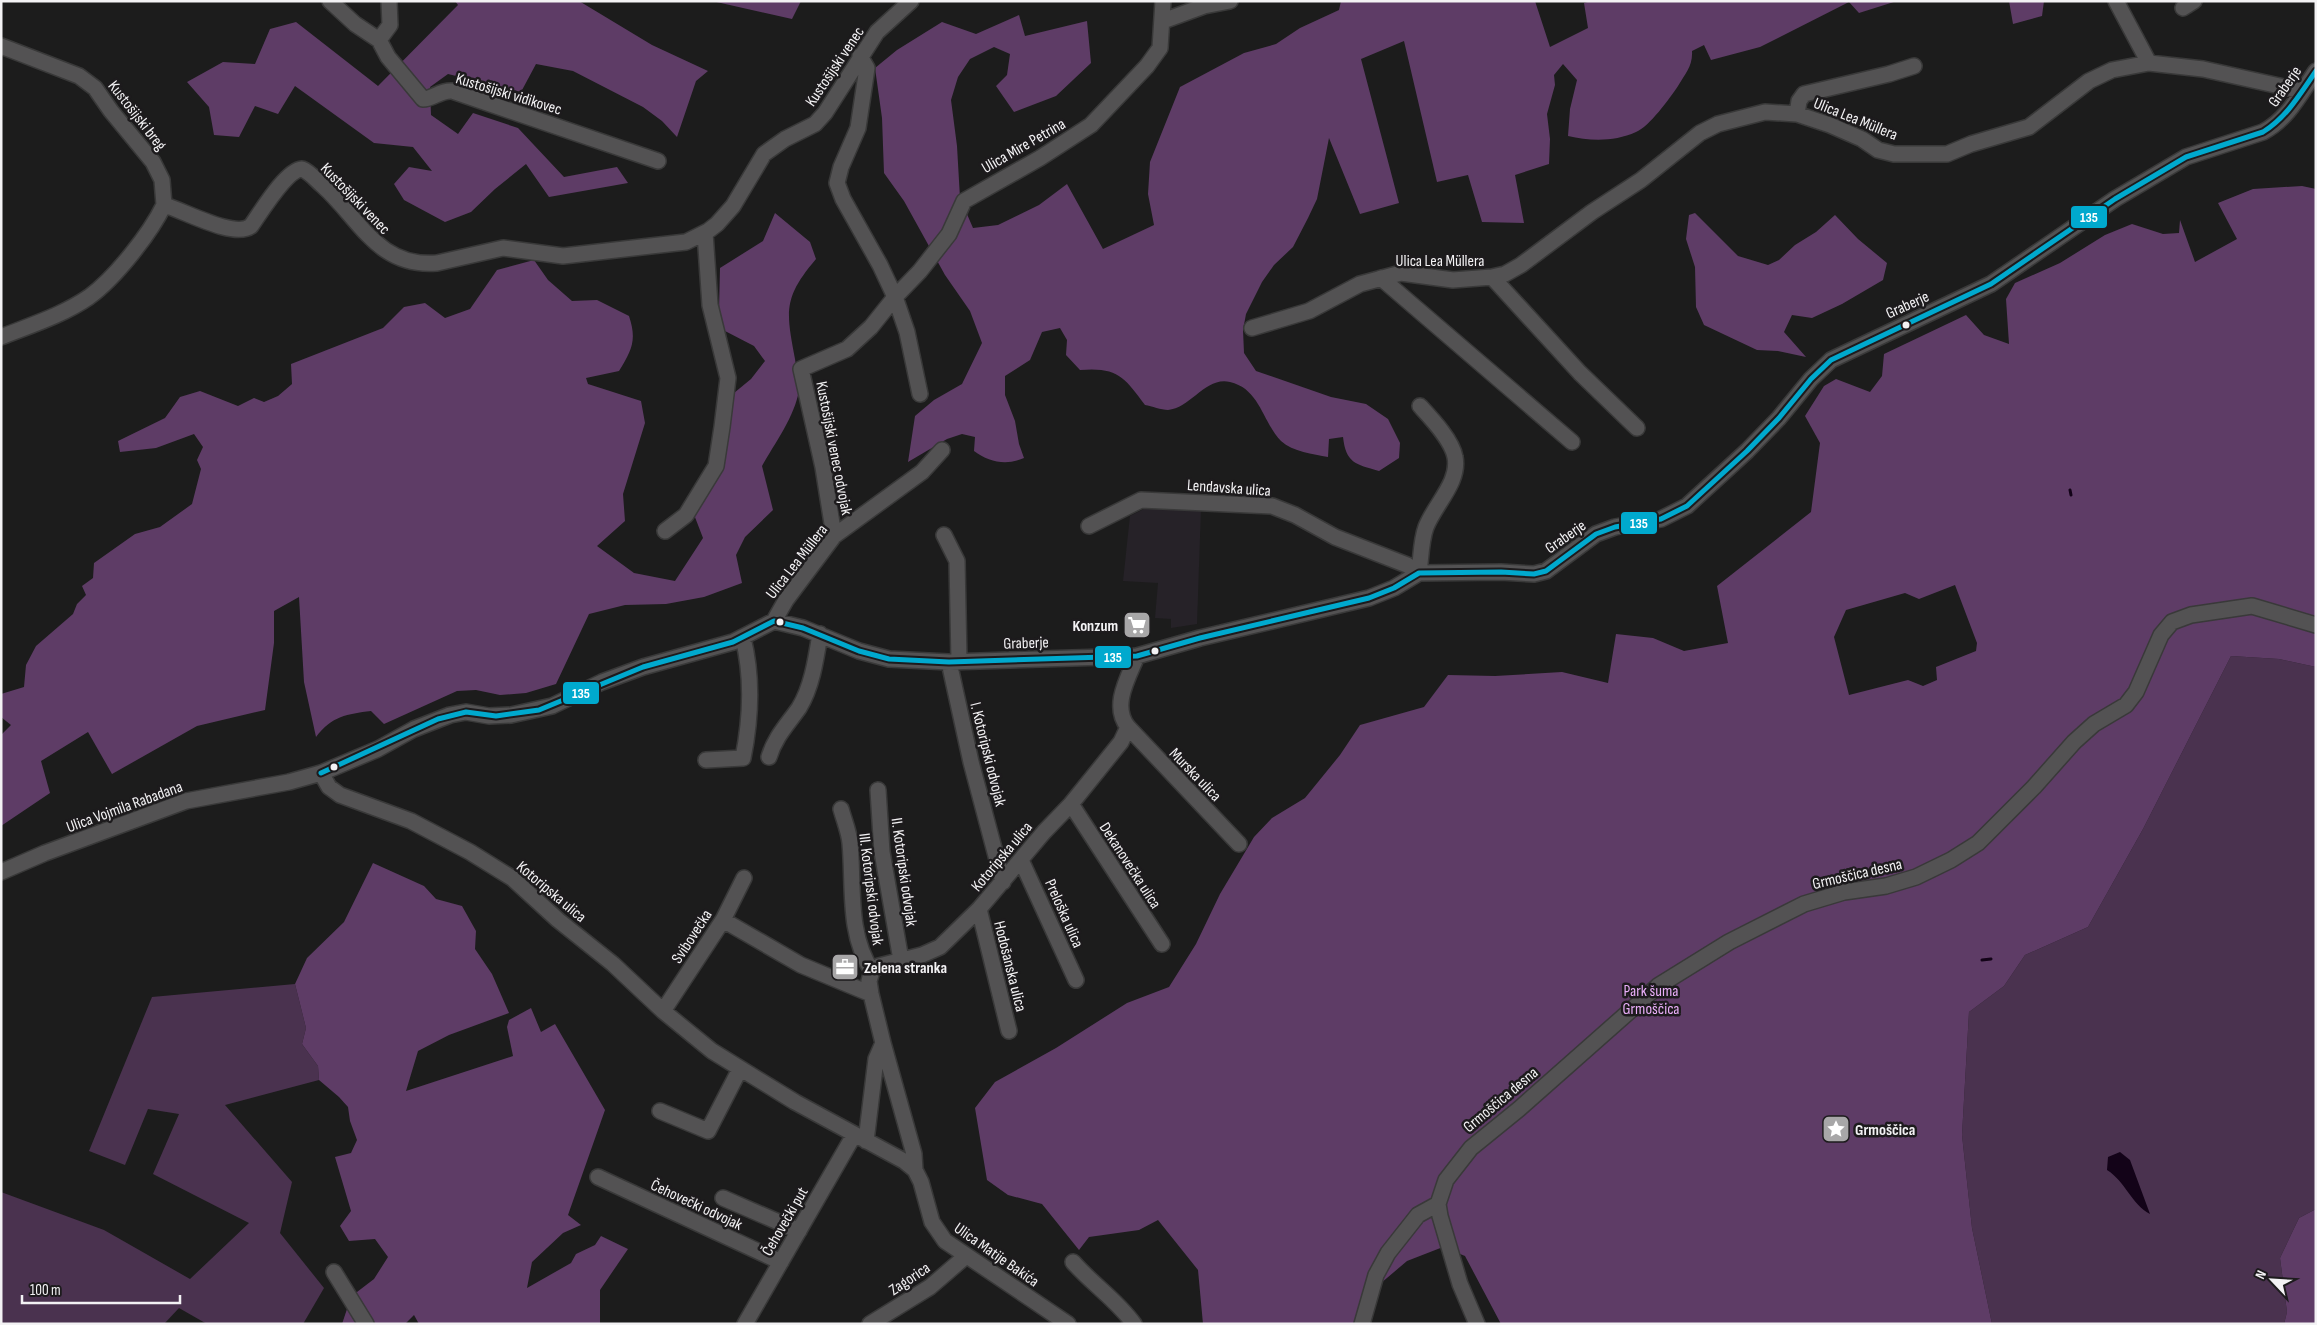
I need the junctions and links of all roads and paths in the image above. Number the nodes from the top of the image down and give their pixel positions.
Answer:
1 (330, 1) edge
2 (389, 1) edge
3 (911, 1) edge
4 (1163, 1) edge
5 (1230, 1) edge
6 (2116, 1) edge
7 (1163, 22) junction
8 (379, 40) junction
9 (1, 46) edge
10 (860, 56) junction
11 (2148, 63) junction
12 (1914, 66) dead end
13 (2316, 71) edge
14 (2302, 91) junction
15 (1796, 114) junction
16 (658, 161) dead end
17 (164, 205) junction
18 (705, 233) junction
19 (1381, 278) junction
20 (1492, 278) junction
21 (895, 297) junction
22 (1252, 328) dead end
23 (1, 337) edge
24 (920, 394) dead end
25 (1420, 406) dead end
26 (1637, 428) dead end
27 (1572, 442) dead end
28 (942, 450) dead end
29 (1089, 526) dead end
30 (665, 531) dead end
31 (944, 535) dead end
32 (834, 536) junction
33 (1419, 573) junction
34 (774, 621) junction
35 (2316, 625) edge
36 (820, 634) junction
37 (743, 638) junction
38 (1137, 656) junction
39 (954, 662) junction
40 (1128, 727) junction
41 (769, 757) dead end
42 (706, 760) dead end
43 (321, 773) junction
44 (878, 790) dead end
45 (1071, 804) junction
46 (841, 809) dead end
47 (1238, 844) dead end
48 (1021, 860) junction
49 (1, 872) edge
50 (744, 878) dead end
51 (1003, 882) junction
52 (979, 910) junction
53 (723, 920) junction
54 (1162, 944) dead end
55 (901, 960) junction
56 (872, 971) junction
57 (1076, 980) dead end
58 (871, 994) junction
59 (663, 1011) junction
60 (1009, 1031) dead end
61 (883, 1043) junction
62 (740, 1069) junction
63 (660, 1111) dead end
64 (860, 1138) junction
65 (914, 1170) junction
66 (598, 1177) dead end
67 (723, 1198) dead end
68 (1438, 1204) junction
69 (799, 1230) junction
70 (966, 1256) junction
71 (781, 1262) junction
72 (1073, 1262) dead end
73 (334, 1272) dead end
74 (366, 1324) edge
75 (746, 1324) edge
76 (870, 1324) edge
77 (1068, 1324) edge
78 (1134, 1324) edge
79 (1362, 1324) edge
80 (1477, 1324) edge

1 - 8 street, Kustošijski vidikovec
2 - 8 street
3 - 10 street, Kustošijski venec
4 - 7 street, Ulica Mire Petrina
5 - 7 street
6 - 11 street
7 - 21 street, Ulica Mire Petrina
8 - 16 street, Kustošijski vidikovec
9 - 17 street, Kustošijski breg
10 - 18 street, Kustošijski venec
10 - 21 street
11 - 14 street, Ulica Lea Müllera
11 - 15 street, Ulica Lea Müllera
12 - 15 street
13 - 14 street, Graberje
14 - 33 street, Graberje
15 - 20 street, Ulica Lea Müllera
17 - 18 street, Kustošijski venec
17 - 23 street
18 - 30 street
19 - 20 street, Ulica Lea Müllera
19 - 22 street, Ulica Lea Müllera
19 - 27 street
20 - 26 street
21 - 24 street
21 - 32 street, Kustošijski venec odvojak
25 - 33 street
28 - 32 street, Ulica Lea Müllera
29 - 33 street, Lendavska ulica
31 - 39 street, I. Kotoripski odvojak
32 - 34 street, Ulica Lea Müllera
33 - 38 street, Graberje
34 - 36 street, Graberje
34 - 37 street
35 - 68 street, Grmoščica desna
36 - 39 street, Graberje
36 - 41 street
37 - 42 street
37 - 43 street
38 - 39 street, Graberje
38 - 40 street
39 - 51 street, I. Kotoripski odvojak
40 - 45 street, Kotoripska ulica
40 - 47 street, Murska ulica
43 - 49 street, Ulica Vojmila Rabadana
43 - 59 street, Kotoripska ulica
44 - 55 street, II. Kotoripski odvojak
45 - 48 street, Kotoripska ulica
45 - 54 street, Dekanovečka ulica
46 - 56 street, III. Kotoripski odvojak
48 - 51 street, Kotoripska ulica
48 - 57 street, Preloška ulica
50 - 53 street, Svibovečka
51 - 52 street, Kotoripska ulica
52 - 55 street, Kotoripska ulica
52 - 60 street, Hodošanska ulica
53 - 58 street
53 - 59 street, Svibovečka
55 - 56 street, Kotoripska ulica
56 - 58 street
58 - 61 street
59 - 62 street, Kotoripska ulica
61 - 64 street
61 - 65 street
62 - 63 street
62 - 64 street, Kotoripska ulica
64 - 65 street, Kotoripska ulica
64 - 69 street, Čehovečki put
65 - 70 street, Ulica Matije Bakića
66 - 71 street, Čehovečki odvojak
67 - 69 street
68 - 79 street
68 - 80 street
69 - 71 street, Čehovečki put
70 - 76 street, Zagorica
70 - 77 street, Ulica Matije Bakića
71 - 75 street, Čehovečki put
72 - 78 street
73 - 74 street

